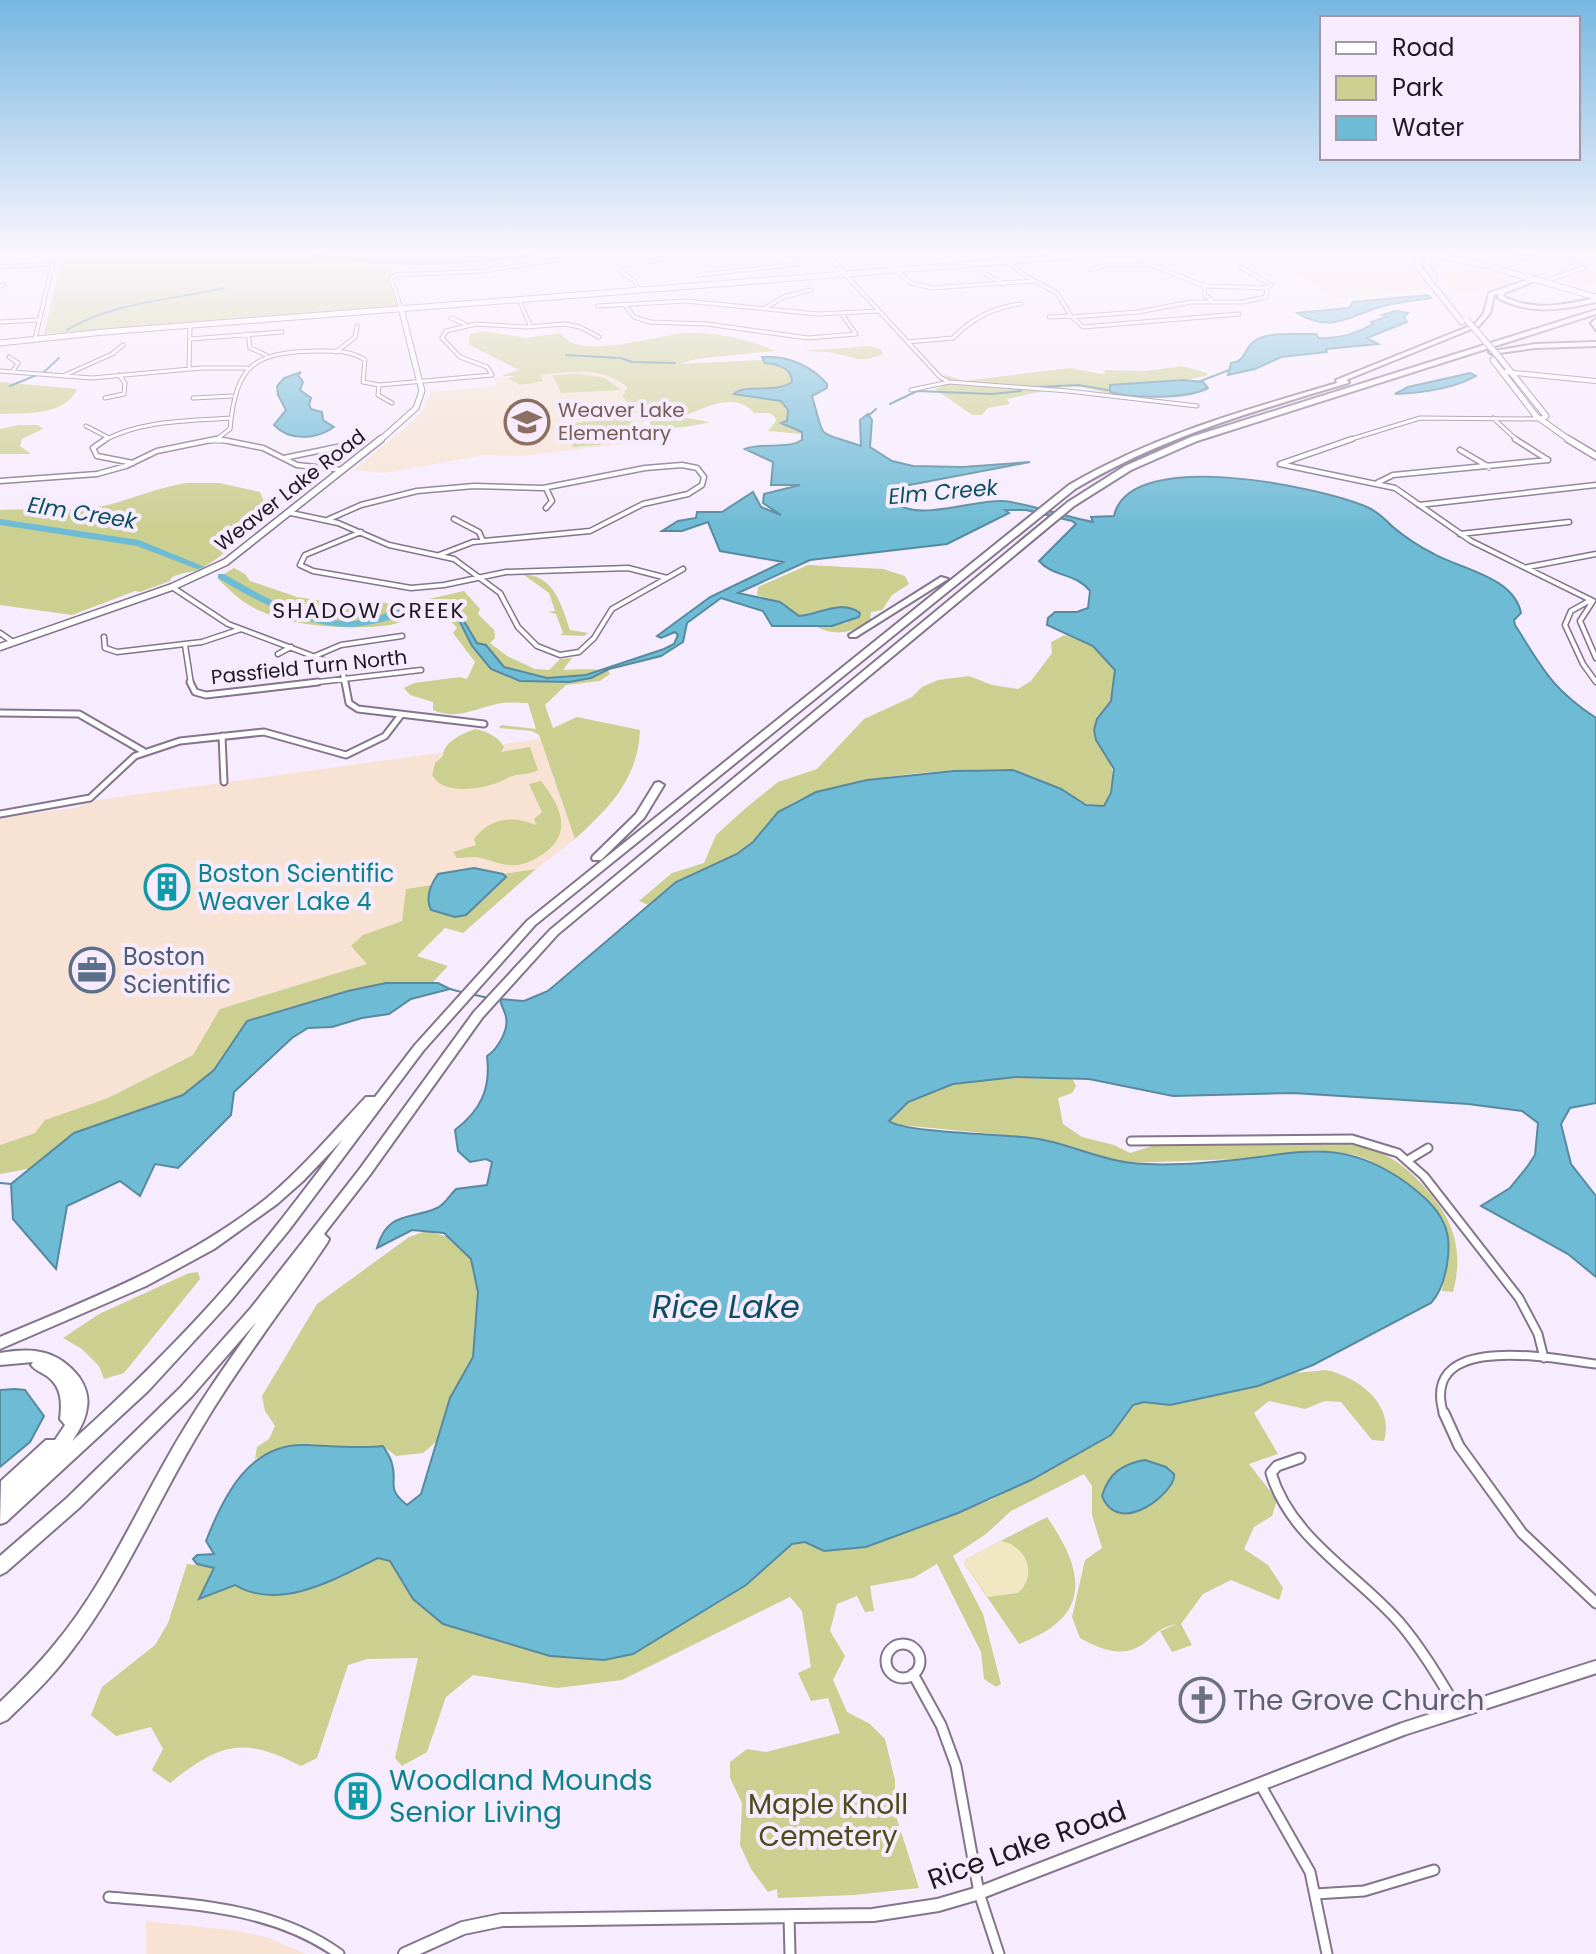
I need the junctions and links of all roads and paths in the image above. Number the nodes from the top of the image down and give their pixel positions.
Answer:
1 (123, 345) dead end
2 (190, 345) edge
3 (250, 345) edge
4 (345, 345) edge
5 (411, 345) edge
6 (449, 345) edge
7 (911, 345) edge
8 (1427, 345) edge
9 (1449, 345) edge
10 (1485, 345) edge
11 (1490, 345) edge
12 (1575, 345) edge
13 (336, 352) junction
14 (266, 355) junction
15 (9, 357) dead end
16 (189, 368) junction
17 (247, 368) junction
18 (0, 371) edge
19 (13, 371) junction
20 (1509, 374) junction
21 (119, 375) junction
22 (63, 376) junction
23 (420, 381) junction
24 (949, 382) junction
25 (1596, 382) edge
26 (1369, 383) junction
27 (379, 385) junction
28 (911, 390) dead end
29 (1312, 392) junction
30 (232, 396) junction
31 (105, 398) dead end
32 (193, 398) dead end
33 (392, 403) dead end
34 (1197, 406) dead end
35 (231, 418) junction
36 (1493, 418) junction
37 (1542, 419) junction
38 (86, 426) dead end
39 (109, 438) junction
40 (217, 439) junction
41 (342, 446) dead end
42 (1460, 450) dead end
43 (1596, 456) edge
44 (284, 458) junction
45 (133, 463) junction
46 (1489, 467) junction
47 (343, 470) junction
48 (0, 481) edge
49 (1377, 483) junction
50 (1595, 486) edge
51 (546, 488) junction
52 (1419, 505) junction
53 (546, 508) dead end
54 (289, 514) junction
55 (324, 519) junction
56 (454, 519) dead end
57 (1569, 522) dead end
58 (361, 532) junction
59 (1460, 534) junction
60 (483, 541) junction
61 (987, 552) junction
62 (1596, 554) edge
63 (439, 555) junction
64 (1528, 567) junction
65 (683, 569) dead end
66 (477, 577) junction
67 (667, 578) junction
68 (172, 587) junction
69 (1594, 600) edge
70 (241, 629) junction
71 (0, 633) edge
72 (853, 635) dead end
73 (402, 636) dead end
74 (104, 637) dead end
75 (13, 642) junction
76 (185, 645) junction
77 (0, 647) edge
78 (291, 647) junction
79 (278, 654) dead end
80 (315, 656) junction
81 (1579, 657) junction
82 (1596, 658) edge
83 (421, 670) dead end
84 (344, 680) junction
85 (1596, 682) edge
86 (0, 713) edge
87 (401, 715) junction
88 (484, 724) dead end
89 (222, 736) junction
90 (143, 751) junction
91 (224, 782) dead end
92 (659, 785) dead end
93 (0, 814) edge
94 (531, 923) junction
95 (419, 1048) junction
96 (1131, 1141) dead end
97 (1428, 1148) dead end
98 (1408, 1160) junction
99 (364, 1173) junction
100 (0, 1343) edge
101 (1544, 1358) junction
102 (0, 1361) edge
103 (1596, 1364) edge
104 (1300, 1458) dead end
105 (0, 1492) edge
106 (0, 1503) edge
107 (0, 1517) edge
108 (0, 1567) edge
109 (1596, 1603) edge
110 (1596, 1667) edge
111 (913, 1674) dead end
112 (1458, 1710) junction
113 (0, 1714) edge
114 (1260, 1784) junction
115 (1434, 1870) dead end
116 (979, 1893) junction
117 (1315, 1894) junction
118 (109, 1897) dead end
119 (789, 1917) junction
120 (339, 1954) edge
121 (405, 1954) edge
122 (790, 1954) edge
123 (999, 1954) edge
124 (1327, 1954) edge

1 - 22 street
2 - 16 street
3 - 14 street
4 - 13 street
5 - 23 main road
6 - 23 street
7 - 24 street
8 - 29 highway
9 - 29 highway
10 - 20 main road, bridge
11 - 26 highway
12 - 26 highway
13 - 14 street
13 - 27 street
14 - 17 street
15 - 19 street
16 - 17 street
16 - 21 street
17 - 30 street
18 - 19 street
19 - 22 street
20 - 25 street
20 - 37 main road
21 - 22 street
21 - 31 street
23 - 27 street
23 - 47 main road, Weaver Lake Road
24 - 28 street
24 - 34 street
26 - 99 highway
27 - 33 street
29 - 61 highway
30 - 32 street
30 - 35 street
35 - 39 street
35 - 40 street
36 - 37 street
36 - 46 street
36 - 49 street
37 - 43 main road
38 - 39 street
39 - 45 street
40 - 44 street
40 - 45 street
41 - 44 street
42 - 46 street
44 - 47 street
45 - 48 street
46 - 49 street
47 - 54 main road, Weaver Lake Road
49 - 52 street
50 - 52 street
51 - 53 street
51 - 55 street
51 - 60 street
52 - 59 street
54 - 55 street
54 - 68 main road, Weaver Lake Road
55 - 58 street
56 - 60 street
57 - 59 street
58 - 63 street
58 - 66 street
59 - 64 street
60 - 63 street
61 - 72 highway
61 - 94 highway
62 - 64 street
63 - 66 street
64 - 69 street
65 - 67 street
66 - 67 street
66 - 67 street
68 - 70 street
68 - 75 main road, Weaver Lake Road
69 - 81 street
69 - 82 street
70 - 76 street
70 - 78 street
71 - 75 street
73 - 80 street
74 - 76 street
75 - 77 main road, Weaver Lake Road
76 - 84 street, Passfield Turn North
78 - 79 street
78 - 80 street
80 - 84 street
81 - 82 street
81 - 85 street
83 - 84 street, Passfield Turn North
84 - 87 street
86 - 90 street
87 - 88 street
87 - 89 street
89 - 90 street
89 - 91 street
90 - 93 street
92 - 94 highway
94 - 95 highway
95 - 100 highway
95 - 107 highway
96 - 98 street
97 - 98 street
98 - 101 street
99 - 108 highway
99 - 113 highway
101 - 103 street
101 - 109 street
102 - 105 highway
102 - 106 highway
104 - 112 street
110 - 112 street, Rice Lake Road
111 - 116 street
112 - 114 street, Rice Lake Road
114 - 116 street, Rice Lake Road
114 - 117 street
115 - 117 street
116 - 119 street, Rice Lake Road
116 - 123 street
117 - 124 street
118 - 120 street
119 - 121 street, Rice Lake Road
119 - 122 street

